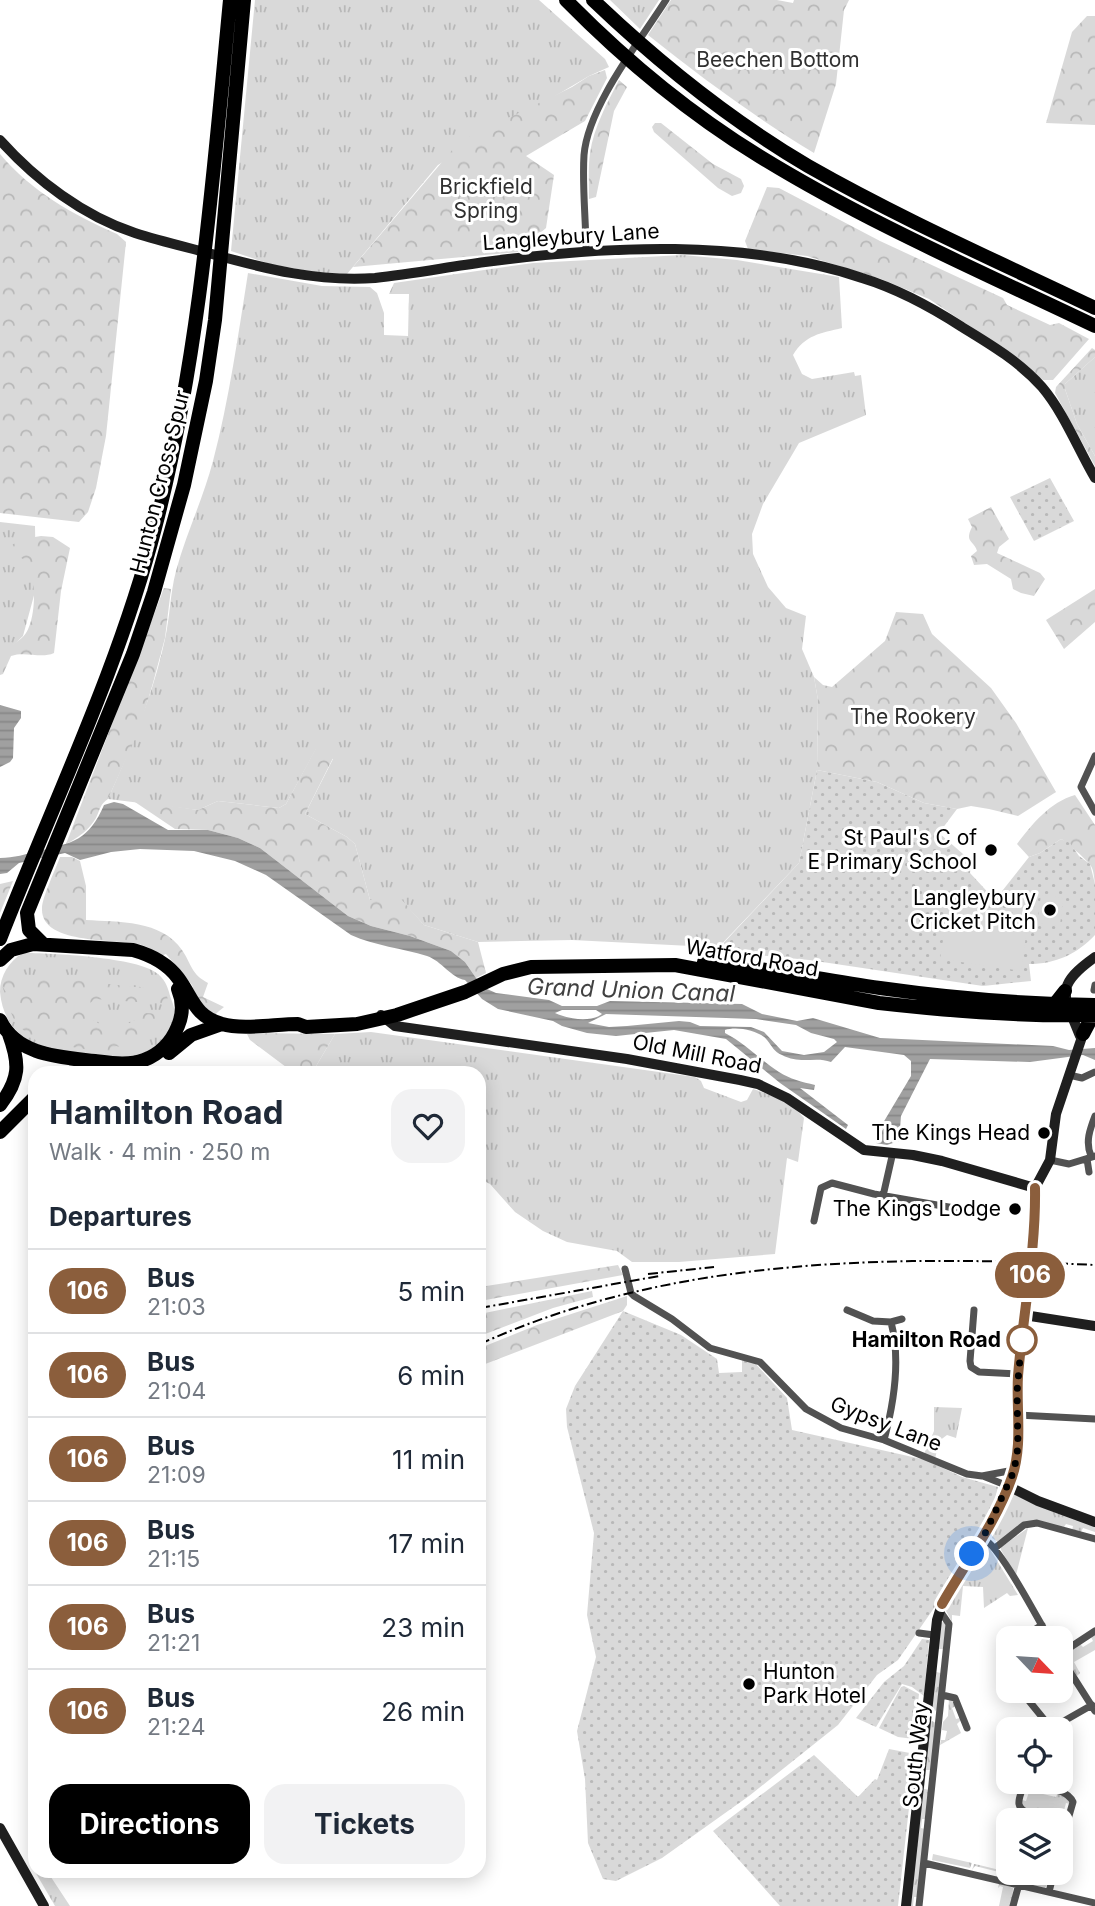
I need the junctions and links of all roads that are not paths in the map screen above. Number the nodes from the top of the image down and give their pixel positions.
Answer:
1 (230, 0) edge
2 (244, 0) edge
3 (566, 0) edge
4 (593, 0) edge
5 (666, 0) edge
6 (0, 140) edge
7 (586, 251) junction
8 (1095, 308) edge
9 (1095, 326) edge
10 (1095, 478) edge
11 (1095, 756) edge
12 (1095, 813) edge
13 (0, 939) edge
14 (43, 944) junction
15 (1095, 957) edge
16 (0, 960) edge
17 (675, 965) junction
18 (169, 969) junction
19 (1094, 1002) edge
20 (1067, 1003) junction
21 (380, 1015) junction
22 (0, 1020) edge
23 (213, 1026) junction
24 (9, 1034) junction
25 (1081, 1039) junction
26 (164, 1047) junction
27 (111, 1063) junction
28 (99, 1066) edge
29 (150, 1066) edge
30 (1095, 1072) edge
31 (1069, 1075) junction
32 (28, 1104) edge
33 (0, 1105) edge
34 (28, 1108) edge
35 (1095, 1116) edge
36 (13, 1118) junction
37 (0, 1132) edge
38 (893, 1153) junction
39 (1091, 1157) edge
40 (1050, 1160) junction
41 (1089, 1172) dead end
42 (1035, 1188) junction
43 (883, 1196) junction
44 (960, 1209) dead end
45 (814, 1221) dead end
46 (625, 1269) dead end
47 (847, 1310) dead end
48 (974, 1310) dead end
49 (1024, 1315) junction
50 (902, 1319) dead end
51 (891, 1322) junction
52 (1095, 1326) edge
53 (1018, 1374) junction
54 (1018, 1415) junction
55 (1095, 1419) edge
56 (884, 1440) junction
57 (1014, 1471) junction
58 (982, 1476) junction
59 (1008, 1486) junction
60 (1095, 1522) edge
61 (983, 1538) junction
62 (1095, 1539) edge
63 (995, 1548) junction
64 (941, 1607) junction
65 (1042, 1625) edge
66 (1095, 1631) edge
67 (919, 1633) dead end
68 (934, 1635) junction
69 (1073, 1646) edge
70 (1073, 1676) edge
71 (942, 1695) junction
72 (1033, 1703) edge
73 (1093, 1708) edge
74 (926, 1716) junction
75 (940, 1717) junction
76 (1044, 1717) edge
77 (1073, 1718) edge
78 (967, 1728) dead end
79 (1066, 1794) edge
80 (1069, 1808) edge
81 (0, 1828) edge
82 (0, 1841) edge
83 (18, 1860) junction
84 (924, 1863) junction
85 (28, 1878) edge
86 (28, 1878) edge
87 (996, 1879) edge
88 (1019, 1885) edge
89 (1023, 1885) edge
90 (1051, 1885) edge
91 (1049, 1892) junction
92 (1095, 1903) edge
93 (44, 1906) edge
94 (906, 1906) edge
95 (919, 1906) edge
96 (1013, 1906) edge

1 - 13 highway, Hunton Cross Spur
2 - 14 highway, Hunton Cross Spur
3 - 9 highway
4 - 8 highway
5 - 7 street
6 - 7 street, Langleybury Lane
7 - 10 street, Langleybury Lane
11 - 12 street
14 - 16 highway
14 - 18 highway
15 - 20 street
17 - 20 highway, Watford Road
17 - 20 highway, Watford Road
17 - 21 highway, Watford Road
18 - 23 highway
18 - 26 highway
19 - 20 highway, Watford Road
19 - 25 highway
20 - 25 street
21 - 23 highway, Watford Road
21 - 38 street, Old Mill Road
22 - 24 highway
23 - 26 highway
23 - 29 highway
24 - 27 highway
24 - 33 highway
25 - 31 street
26 - 27 highway
27 - 28 highway
30 - 31 street
31 - 40 street
32 - 36 highway
34 - 36 highway
35 - 39 street
36 - 37 highway
38 - 42 street, Old Mill Road
38 - 43 street
39 - 40 street
39 - 41 street
40 - 42 street
42 - 49 street
43 - 44 street
43 - 45 street
46 - 56 street, Gypsy Lane
47 - 51 street
48 - 53 street
49 - 52 street
49 - 53 street
50 - 51 street
51 - 56 street
53 - 54 street
54 - 55 street
54 - 57 street
56 - 58 street, Gypsy Lane
57 - 58 street, Gypsy Lane
57 - 59 street
58 - 59 street, Gypsy Lane
59 - 60 street
59 - 61 street
61 - 63 street
61 - 64 street
62 - 63 street
63 - 65 street
64 - 68 street, South Way
64 - 71 street, South Way
66 - 69 street
67 - 68 street
68 - 74 street, South Way
70 - 73 street
71 - 75 street, South Way
71 - 78 street
72 - 76 street
73 - 77 street
74 - 75 street
74 - 94 street, South Way
75 - 84 street, South Way
79 - 80 street
81 - 83 street
82 - 83 street
83 - 85 street
84 - 87 street
84 - 95 street, South Way
86 - 93 street
88 - 96 street
89 - 91 street
90 - 91 street
91 - 92 street

